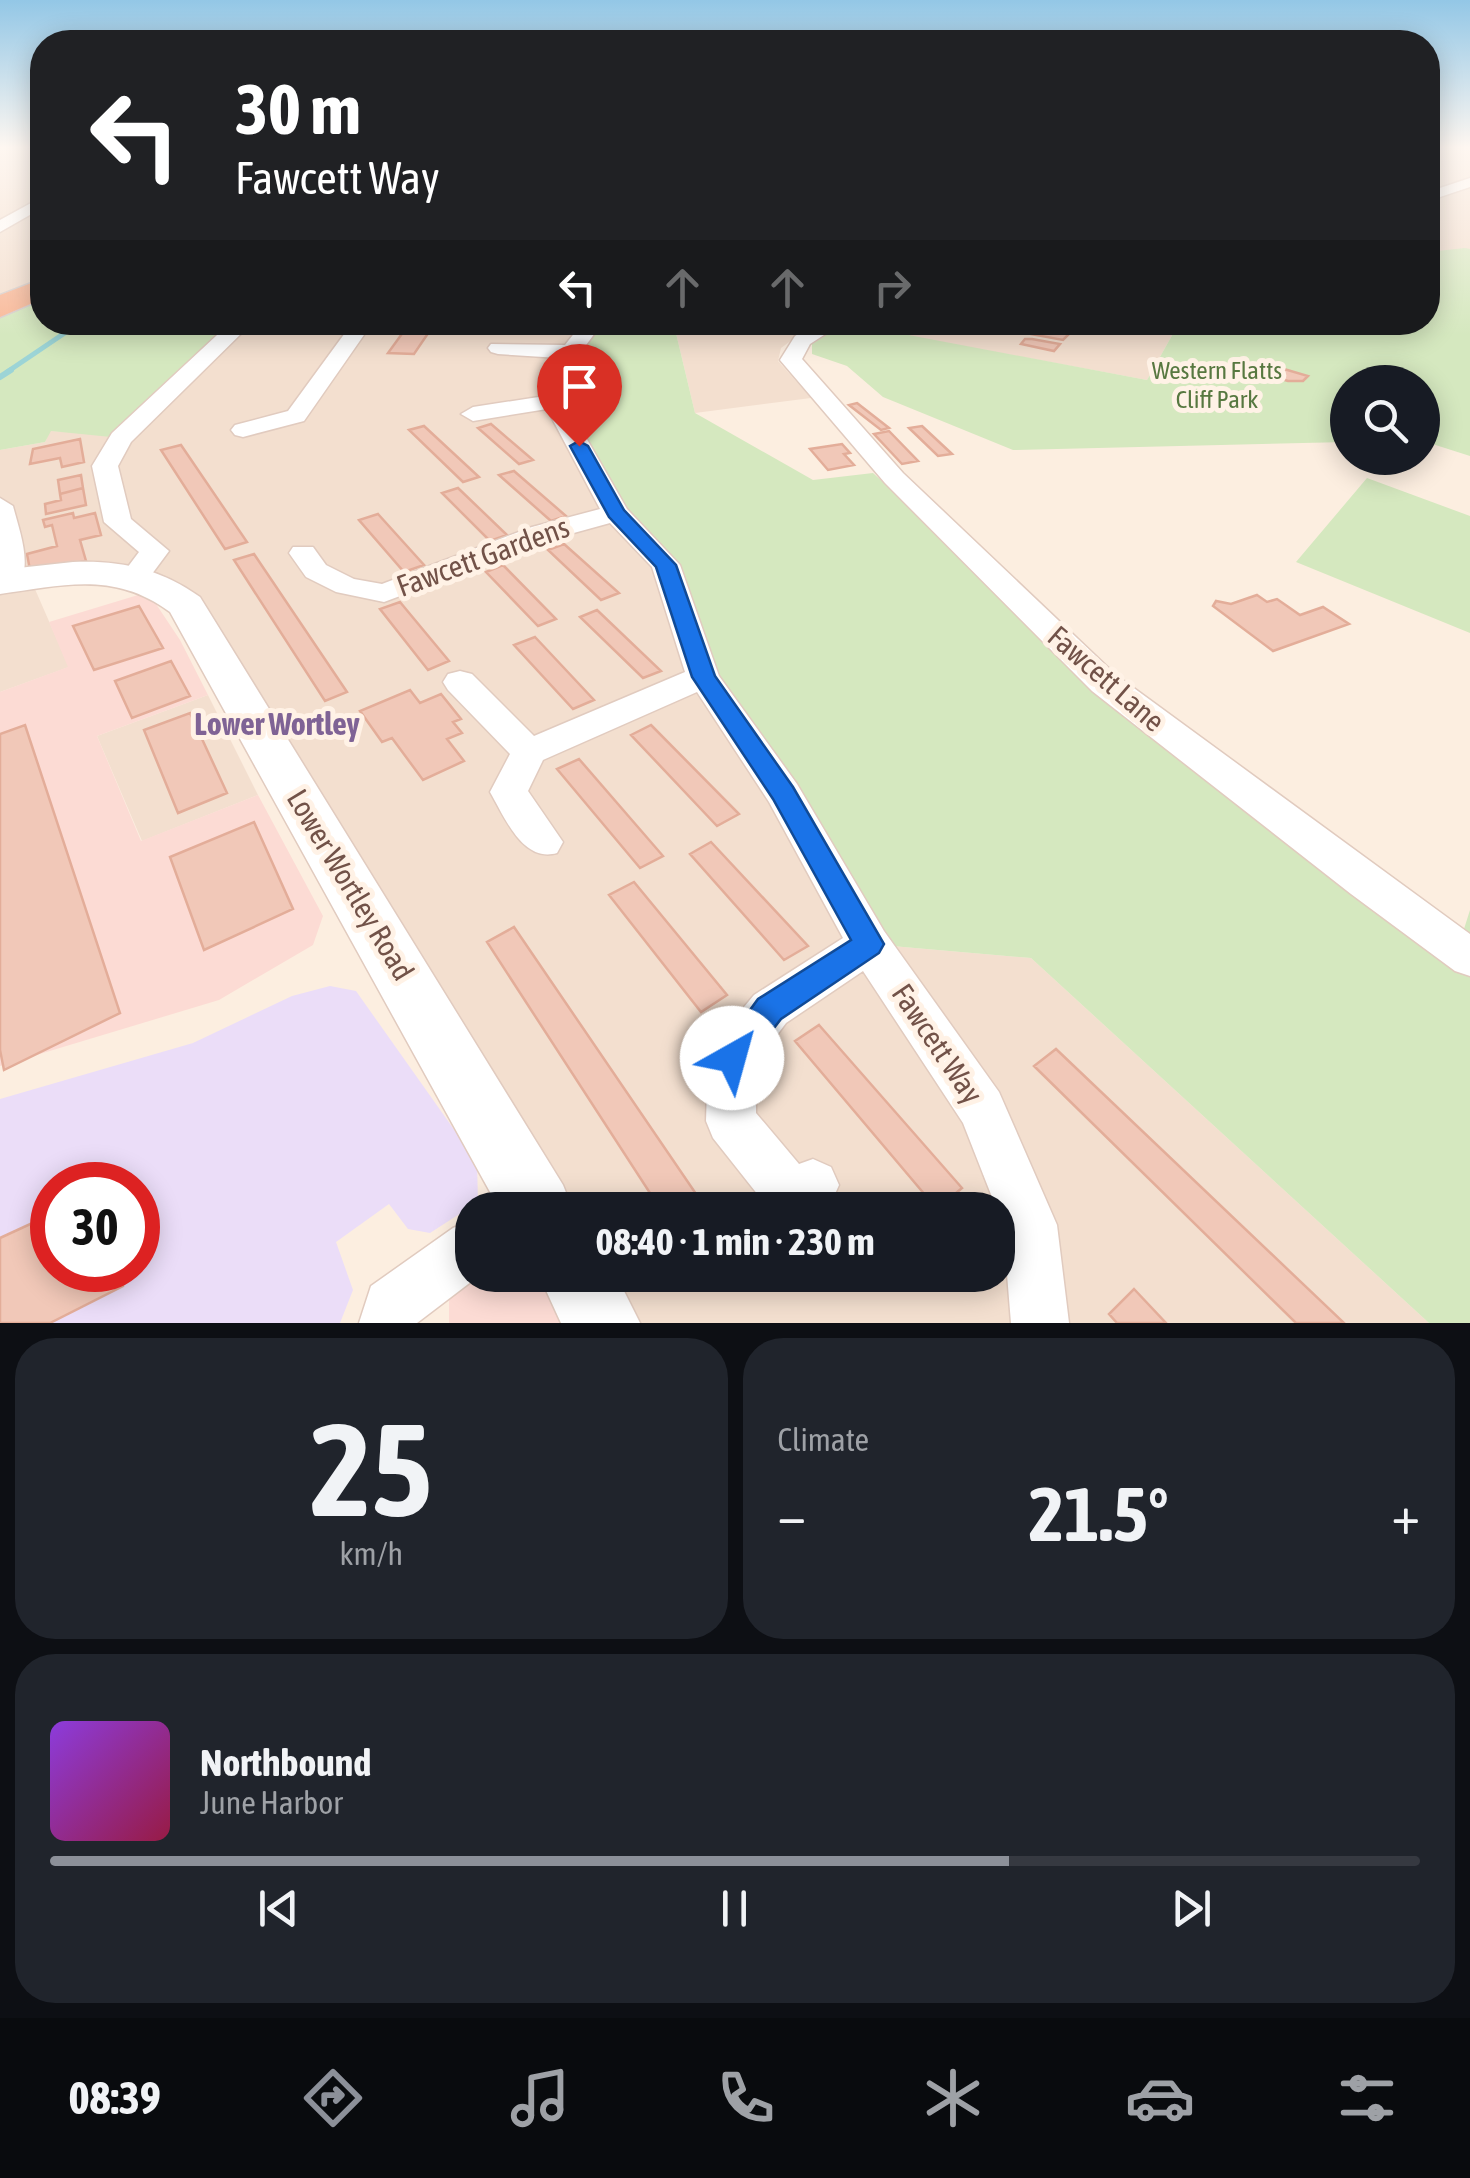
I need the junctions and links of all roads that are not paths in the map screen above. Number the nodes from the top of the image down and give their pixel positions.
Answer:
1 (21, 211) edge
2 (0, 227) edge
3 (30, 279) edge
4 (0, 292) edge
5 (30, 293) edge
6 (0, 306) edge
7 (229, 335) edge
8 (354, 335) edge
9 (811, 335) edge
10 (566, 340) edge
11 (498, 348) dead end
12 (554, 401) junction
13 (473, 414) dead end
14 (243, 430) dead end
15 (0, 506) edge
16 (616, 513) junction
17 (303, 553) dead end
18 (136, 576) junction
19 (4, 582) edge
20 (704, 677) junction
21 (460, 682) dead end
22 (529, 752) junction
23 (543, 842) dead end
24 (869, 944) junction
25 (1470, 958) edge
26 (813, 1184) dead end
27 (525, 1192) edge
28 (455, 1260) edge
29 (585, 1292) edge
30 (388, 1323) edge
31 (602, 1323) edge
32 (1040, 1323) edge

1 - 2 street
3 - 4 highway
5 - 6 highway
7 - 18 street
8 - 14 street
9 - 25 street, Fawcett Lane
10 - 11 street
10 - 12 street
12 - 13 street
12 - 16 street, Fawcett Way
15 - 19 street
16 - 17 street, Fawcett Gardens
16 - 20 street, Fawcett Way
18 - 19 street
18 - 27 street, Lower Wortley Road
20 - 22 street
20 - 24 street, Fawcett Way
21 - 22 street
22 - 23 street
24 - 26 street
24 - 32 street, Fawcett Way
28 - 30 street
29 - 31 street

